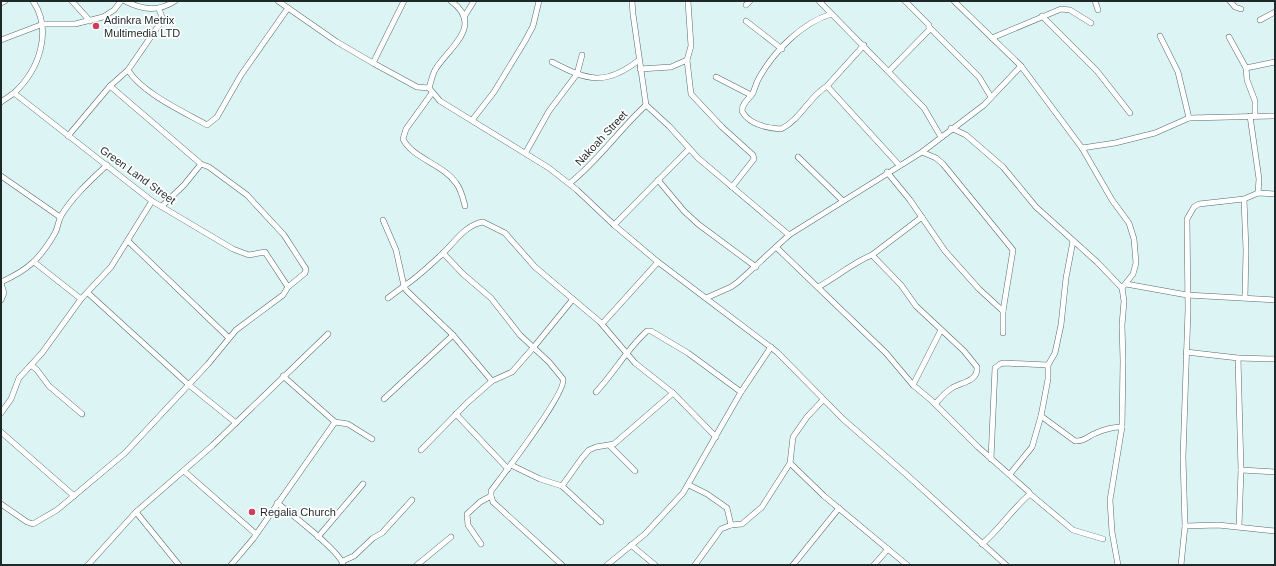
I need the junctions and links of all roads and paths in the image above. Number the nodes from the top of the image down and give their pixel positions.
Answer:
1 (5, 1) edge
2 (33, 1) edge
3 (72, 1) edge
4 (121, 1) edge
5 (125, 1) edge
6 (175, 1) edge
7 (278, 1) edge
8 (404, 1) edge
9 (451, 1) edge
10 (474, 1) edge
11 (539, 1) edge
12 (632, 1) edge
13 (688, 1) edge
14 (819, 1) edge
15 (905, 1) edge
16 (954, 1) edge
17 (1095, 1) edge
18 (1230, 1) edge
19 (1, 3) edge
20 (288, 8) junction
21 (159, 9) junction
22 (1241, 9) dead end
23 (1098, 10) dead end
24 (1275, 12) edge
25 (831, 14) junction
26 (1042, 16) junction
27 (464, 17) junction
28 (90, 20) junction
29 (1260, 20) dead end
30 (746, 21) dead end
31 (1090, 23) dead end
32 (43, 24) junction
33 (929, 27) junction
34 (1160, 36) dead end
35 (1229, 37) dead end
36 (992, 38) junction
37 (1, 40) edge
38 (864, 45) junction
39 (782, 49) junction
40 (582, 55) dead end
41 (639, 60) junction
42 (686, 60) junction
43 (552, 62) dead end
44 (1275, 62) edge
45 (373, 63) junction
46 (1021, 66) junction
47 (1246, 68) junction
48 (640, 69) junction
49 (128, 70) junction
50 (889, 71) junction
51 (577, 74) junction
52 (716, 77) dead end
53 (110, 86) junction
54 (827, 86) junction
55 (430, 90) junction
56 (14, 93) junction
57 (751, 95) junction
58 (992, 97) junction
59 (1, 102) edge
60 (646, 105) junction
61 (1130, 113) dead end
62 (1253, 116) junction
63 (1275, 116) edge
64 (1190, 118) junction
65 (473, 120) junction
66 (951, 128) junction
67 (68, 136) junction
68 (941, 137) junction
69 (1082, 148) junction
70 (690, 149) junction
71 (526, 152) junction
72 (922, 152) junction
73 (798, 157) dead end
74 (201, 164) junction
75 (107, 165) junction
76 (899, 166) junction
77 (888, 172) junction
78 (1, 176) edge
79 (658, 180) junction
80 (570, 183) junction
81 (732, 187) junction
82 (1258, 193) junction
83 (1275, 194) edge
84 (1244, 199) junction
85 (152, 201) junction
86 (843, 201) junction
87 (162, 206) junction
88 (465, 206) dead end
89 (60, 217) junction
90 (922, 217) junction
91 (383, 220) dead end
92 (614, 225) junction
93 (789, 235) junction
94 (128, 241) junction
95 (1073, 241) junction
96 (776, 248) junction
97 (443, 252) junction
98 (872, 255) junction
99 (34, 262) junction
100 (658, 262) junction
101 (756, 267) junction
102 (1, 282) edge
103 (1126, 284) junction
104 (404, 286) junction
105 (288, 287) junction
106 (818, 287) junction
107 (1122, 288) junction
108 (88, 293) junction
109 (1187, 295) junction
110 (388, 298) dead end
111 (706, 298) junction
112 (1245, 298) junction
113 (81, 299) junction
114 (573, 299) junction
115 (1, 300) edge
116 (1275, 300) edge
117 (1003, 311) junction
118 (602, 324) junction
119 (941, 330) junction
120 (1002, 333) dead end
121 (328, 334) dead end
122 (453, 335) junction
123 (229, 338) junction
124 (533, 348) junction
125 (771, 348) junction
126 (1186, 352) junction
127 (626, 354) junction
128 (1238, 358) junction
129 (1275, 359) edge
130 (31, 365) junction
131 (1048, 365) junction
132 (283, 376) junction
133 (492, 381) junction
134 (189, 385) junction
135 (913, 386) junction
136 (596, 392) dead end
137 (741, 392) junction
138 (673, 393) junction
139 (384, 399) dead end
140 (823, 400) junction
141 (935, 404) junction
142 (1, 413) edge
143 (82, 414) dead end
144 (456, 414) junction
145 (1041, 416) junction
146 (335, 422) junction
147 (236, 423) junction
148 (1122, 427) junction
149 (1, 432) edge
150 (716, 437) junction
151 (372, 439) dead end
152 (610, 446) junction
153 (421, 450) dead end
154 (991, 459) junction
155 (790, 463) junction
156 (509, 467) junction
157 (1241, 470) junction
158 (184, 471) junction
159 (635, 471) dead end
160 (1275, 472) edge
161 (1010, 474) junction
162 (363, 484) dead end
163 (689, 485) junction
164 (562, 486) junction
165 (1030, 494) junction
166 (74, 496) junction
167 (491, 496) junction
168 (412, 500) dead end
169 (277, 503) junction
170 (1, 504) edge
171 (839, 508) junction
172 (136, 512) junction
173 (601, 522) dead end
174 (731, 525) junction
175 (1185, 526) junction
176 (1239, 526) junction
177 (1275, 531) edge
178 (256, 534) junction
179 (318, 537) junction
180 (451, 537) dead end
181 (1103, 539) dead end
182 (481, 544) dead end
183 (982, 544) junction
184 (631, 545) junction
185 (888, 549) junction
186 (343, 563) edge
187 (88, 565) edge
188 (179, 565) edge
189 (231, 565) edge
190 (417, 565) edge
191 (562, 565) edge
192 (607, 565) edge
193 (655, 565) edge
194 (695, 565) edge
195 (793, 565) edge
196 (874, 565) edge
197 (907, 565) edge
198 (1006, 565) edge
199 (1118, 565) edge
200 (1181, 565) edge

1 - 19 street
2 - 32 street
3 - 28 street
4 - 28 street
5 - 21 street
6 - 21 street
7 - 20 street
8 - 45 street
9 - 27 street
10 - 27 street
11 - 65 street
12 - 41 street
13 - 42 street
14 - 25 street
15 - 33 street
16 - 36 street
17 - 23 street
18 - 22 street
20 - 45 street
20 - 49 street
21 - 49 street
24 - 29 street
25 - 38 street
25 - 39 street
26 - 31 street
26 - 36 street
26 - 61 street
27 - 55 street
28 - 32 street
30 - 39 street
32 - 37 street
32 - 56 street
33 - 50 street
33 - 58 street
34 - 64 street
35 - 47 street
36 - 46 street
38 - 50 street
38 - 54 street
39 - 57 street
40 - 51 street
41 - 48 street
41 - 51 street
42 - 48 street
42 - 81 street
43 - 51 street
44 - 47 street
45 - 55 street
46 - 58 street
46 - 69 street
47 - 62 street
48 - 60 street
49 - 53 street
50 - 68 street
51 - 71 street
52 - 57 street
53 - 67 street
53 - 74 street
54 - 57 street
54 - 76 street
55 - 65 street
55 - 88 street
56 - 59 street
56 - 67 street, Green Land Street
58 - 66 street
60 - 70 street
60 - 80 street, Nakoah Street
62 - 63 street
62 - 64 street
62 - 82 street
64 - 69 street
65 - 71 street
66 - 68 street
66 - 95 street
67 - 75 street, Green Land Street
68 - 72 street
69 - 103 street
70 - 79 street
70 - 81 street
71 - 80 street
72 - 76 street
72 - 117 street
73 - 86 street
74 - 87 street
74 - 105 street
75 - 85 street, Green Land Street
75 - 89 street
76 - 77 street
77 - 86 street
77 - 90 street
78 - 89 street
79 - 92 street
79 - 101 street
80 - 92 street
81 - 93 street
82 - 83 street
82 - 84 street
84 - 109 street
84 - 112 street
85 - 87 street, Green Land Street
85 - 94 street
86 - 93 street
87 - 105 street, Green Land Street
89 - 99 street
90 - 98 street
90 - 117 street
91 - 104 street
92 - 100 street
93 - 96 street
94 - 108 street
94 - 123 street
95 - 107 street
95 - 131 street
96 - 101 street
96 - 106 street
97 - 104 street
97 - 114 street
97 - 124 street
98 - 106 street
98 - 119 street
99 - 102 street
99 - 113 street
100 - 111 street
100 - 118 street
101 - 111 street
102 - 115 street
103 - 107 street
103 - 109 street
104 - 110 street
104 - 122 street
105 - 123 street
106 - 135 street
107 - 148 street
108 - 113 street
108 - 134 street
109 - 112 street
109 - 126 street
111 - 125 street
112 - 116 street
113 - 130 street
114 - 118 street
114 - 124 street
117 - 120 street
118 - 127 street
119 - 135 street
119 - 141 street
121 - 132 street
122 - 133 street
122 - 139 street
123 - 134 street
124 - 133 street
124 - 156 street
125 - 137 street
125 - 140 street
126 - 128 street
126 - 175 street
127 - 136 street
127 - 137 street
127 - 138 street
128 - 129 street
128 - 157 street
130 - 142 street
130 - 143 street
131 - 145 street
131 - 154 street
132 - 146 street
132 - 147 street
133 - 144 street
134 - 147 street
134 - 166 street
135 - 141 street
137 - 150 street
138 - 150 street
138 - 152 street
140 - 155 street
140 - 183 street
141 - 154 street
144 - 153 street
144 - 156 street
145 - 148 street
145 - 161 street
146 - 151 street
146 - 169 street
147 - 158 street
148 - 199 street
149 - 166 street
150 - 163 street
152 - 159 street
152 - 164 street
154 - 161 street
155 - 171 street
155 - 174 street
156 - 164 street
156 - 167 street
157 - 160 street
157 - 176 street
158 - 172 street
158 - 178 street
161 - 165 street
162 - 179 street
163 - 174 street
163 - 184 street
164 - 173 street
165 - 181 street
165 - 183 street
166 - 170 street
167 - 182 street
167 - 191 street
168 - 186 street
169 - 178 street
169 - 179 street
171 - 185 street
171 - 195 street
172 - 187 street
172 - 188 street
174 - 194 street
175 - 176 street
175 - 200 street
176 - 177 street
178 - 189 street
179 - 186 street
180 - 190 street
183 - 198 street
184 - 192 street
184 - 193 street
185 - 196 street
185 - 197 street

